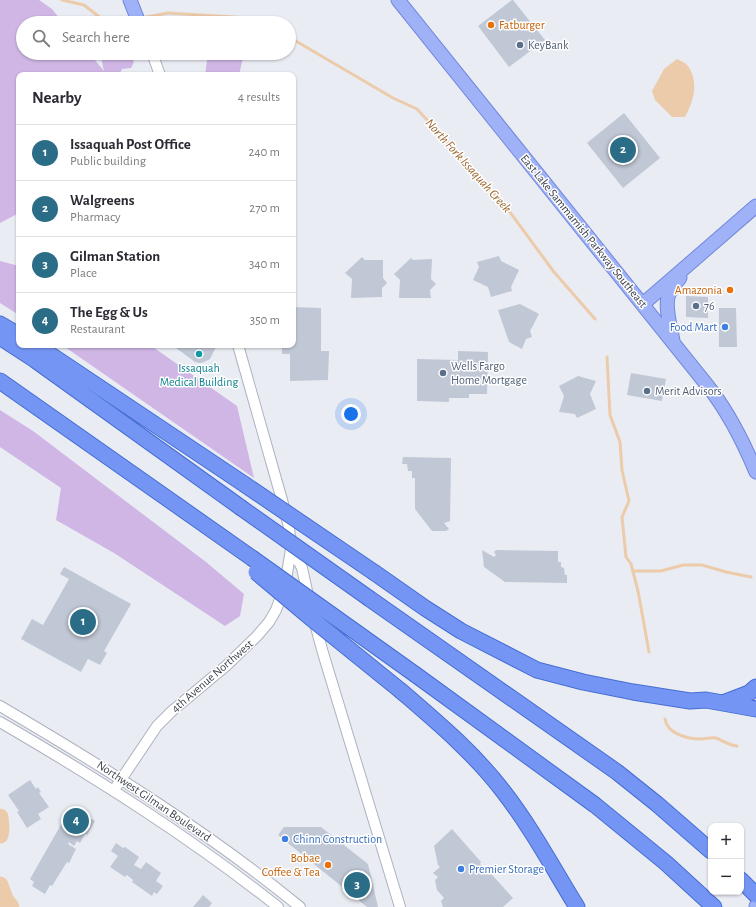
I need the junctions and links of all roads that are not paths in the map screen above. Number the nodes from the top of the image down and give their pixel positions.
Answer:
1 (398, 0) edge
2 (128, 2) edge
3 (135, 16) edge
4 (155, 60) edge
5 (159, 72) edge
6 (756, 206) edge
7 (694, 260) junction
8 (643, 304) junction
9 (0, 324) edge
10 (16, 333) edge
11 (0, 337) edge
12 (674, 342) junction
13 (16, 348) edge
14 (17, 348) edge
15 (40, 348) edge
16 (239, 348) edge
17 (0, 381) edge
18 (756, 472) edge
19 (290, 555) junction
20 (251, 563) junction
21 (756, 687) edge
22 (721, 703) junction
23 (0, 706) edge
24 (756, 709) edge
25 (0, 722) edge
26 (121, 779) junction
27 (114, 790) junction
28 (708, 848) edge
29 (744, 883) edge
30 (756, 895) edge
31 (278, 907) edge
32 (300, 907) edge
33 (400, 907) edge
34 (577, 907) edge
35 (714, 907) edge

1 - 8 main road, East Lake Sammamish Parkway Southeast
2 - 3 main road
4 - 5 street
6 - 7 main road
7 - 8 main road
7 - 12 main road
8 - 12 main road, East Lake Sammamish Parkway Southeast
9 - 10 highway
11 - 13 highway, bridge
12 - 18 main road, East Lake Sammamish Parkway Southeast
14 - 28 highway, bridge
15 - 22 highway, bridge
16 - 19 street, 4th Avenue Northwest
17 - 20 highway
19 - 26 street, 4th Avenue Northwest
19 - 33 street
20 - 34 highway, bridge
20 - 35 highway, bridge
21 - 22 highway
22 - 24 highway
23 - 26 street, Northwest Gilman Boulevard
25 - 27 street, Northwest Gilman Boulevard
26 - 27 street, 4th Avenue Northwest
26 - 32 street, Northwest Gilman Boulevard
27 - 31 street, Northwest Gilman Boulevard
29 - 30 highway

